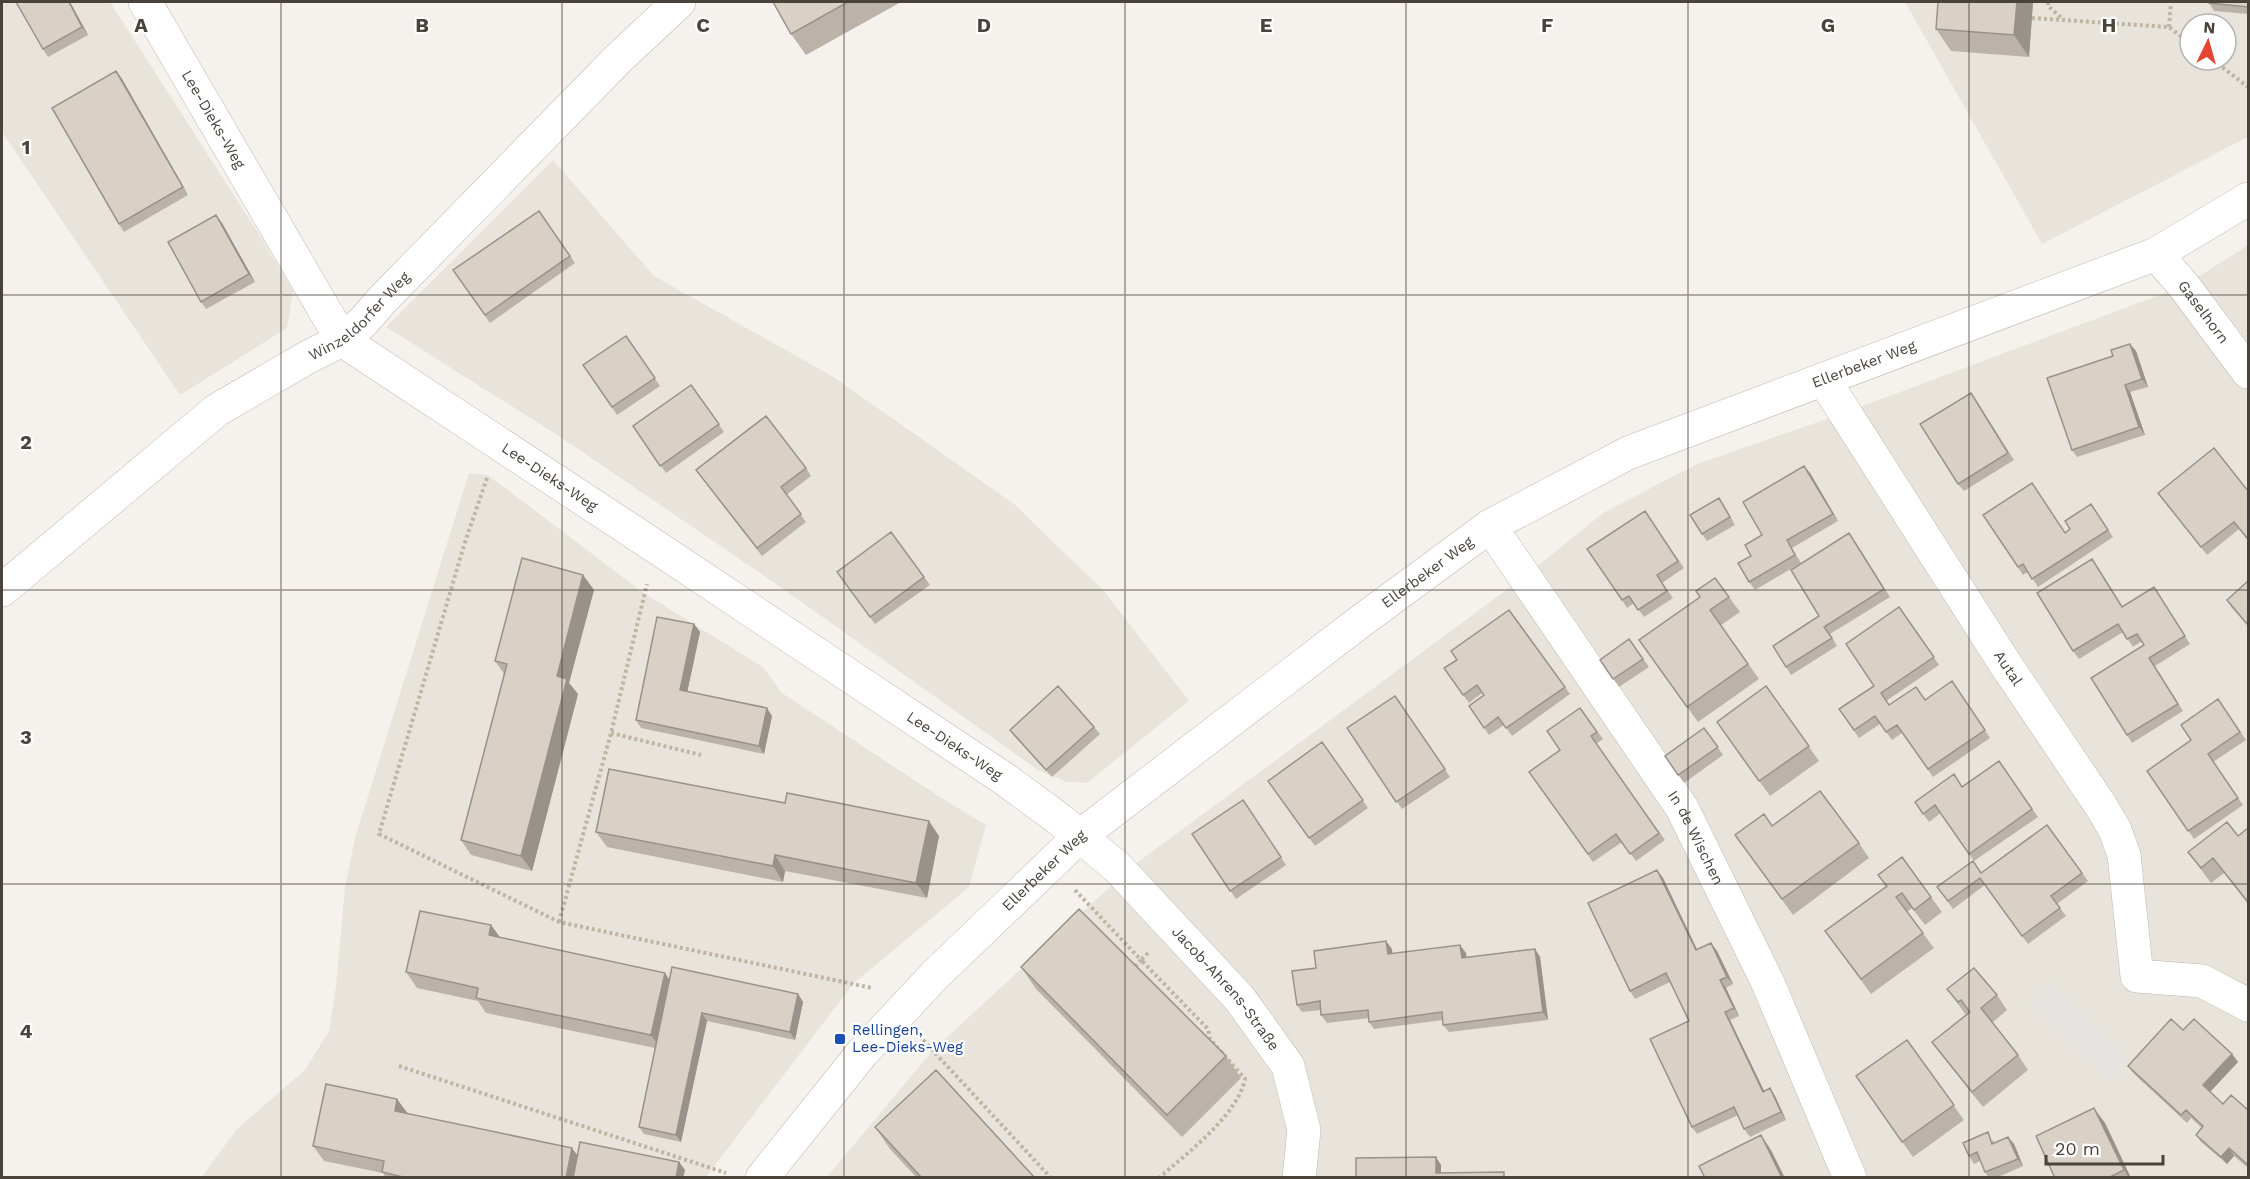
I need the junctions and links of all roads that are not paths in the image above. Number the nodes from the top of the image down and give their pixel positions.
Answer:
1 (145, 2) edge
2 (679, 2) edge
3 (2248, 199) edge
4 (2156, 254) junction
5 (342, 340) junction
6 (2248, 372) edge
7 (1824, 380) junction
8 (1490, 526) junction
9 (2, 590) edge
10 (1080, 836) junction
11 (2248, 1005) edge
12 (762, 1178) edge
13 (1299, 1178) edge
14 (1850, 1178) edge

1 - 5 street, Lee-Dieks-Weg
2 - 5 street, Winzeldorfer Weg
3 - 4 street, Ellerbeker Weg
4 - 6 street, Gaselhorn
4 - 7 street, Ellerbeker Weg
5 - 9 street, Winzeldorfer Weg
5 - 10 street, Lee-Dieks-Weg
7 - 8 street, Ellerbeker Weg
7 - 11 street, Autal
8 - 10 street, Ellerbeker Weg
8 - 14 street, In de Wischen
10 - 12 street, Ellerbeker Weg
10 - 13 street, Jacob-Ahrens-Straße

